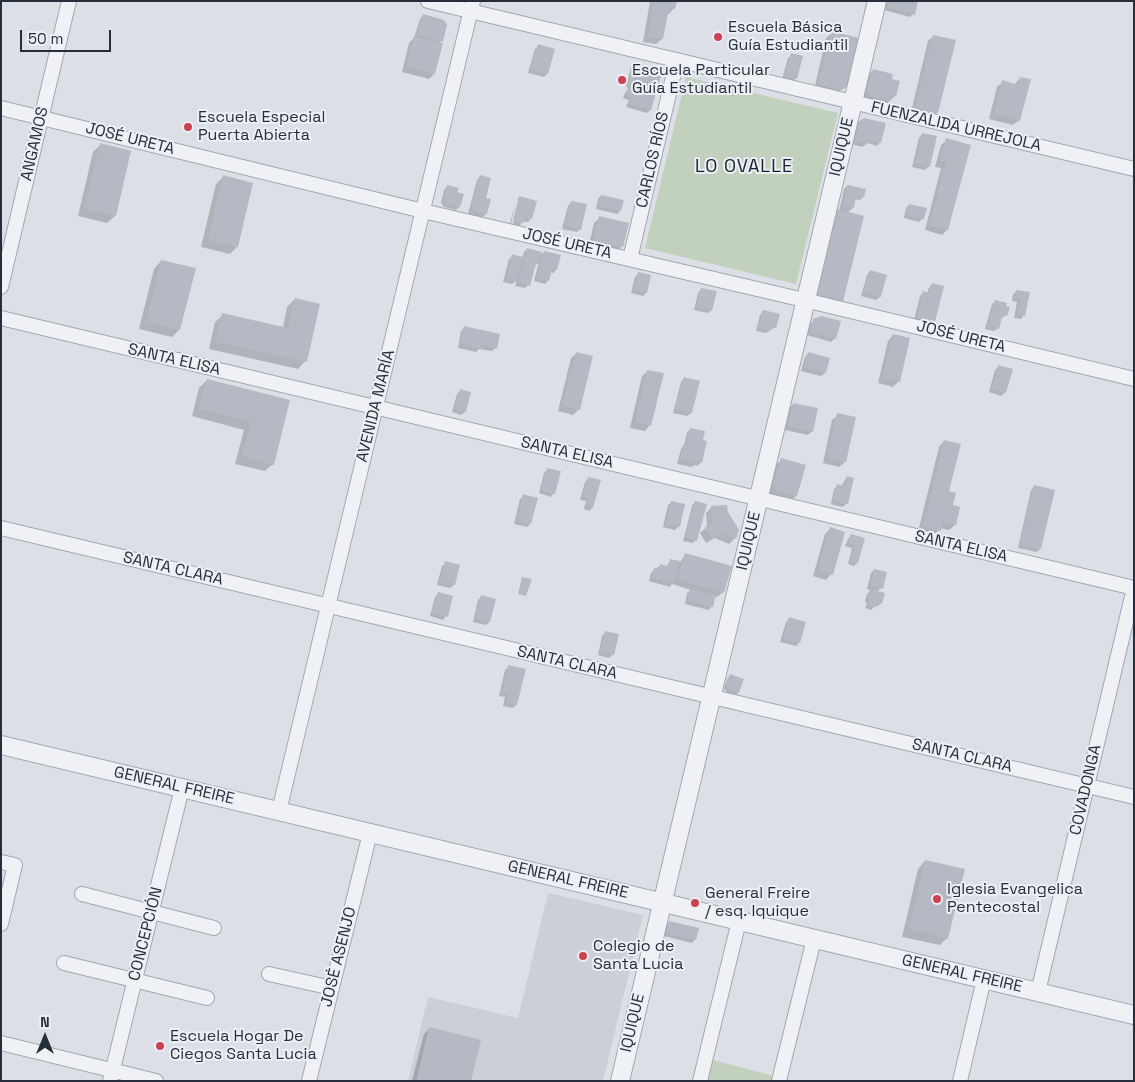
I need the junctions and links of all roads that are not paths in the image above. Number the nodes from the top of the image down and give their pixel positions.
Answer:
1 (69, 1) edge
2 (428, 1) edge
3 (876, 1) edge
4 (472, 6) edge
5 (677, 60) junction
6 (853, 102) junction
7 (1, 108) edge
8 (42, 117) junction
9 (1134, 169) edge
10 (424, 211) junction
11 (630, 259) junction
12 (1, 287) edge
13 (806, 300) junction
14 (1, 318) edge
15 (1134, 379) edge
16 (376, 408) junction
17 (759, 499) junction
18 (1, 528) edge
19 (1134, 588) edge
20 (328, 606) junction
21 (711, 697) junction
22 (1, 745) edge
23 (1087, 786) junction
24 (182, 788) junction
25 (1134, 797) edge
26 (279, 811) junction
27 (370, 833) junction
28 (8, 864) edge
29 (82, 894) dead end
30 (662, 902) junction
31 (151, 912) junction
32 (739, 921) junction
33 (1, 924) edge
34 (214, 928) dead end
35 (814, 939) junction
36 (64, 963) dead end
37 (269, 974) dead end
38 (984, 979) junction
39 (134, 980) junction
40 (332, 988) junction
41 (1038, 992) junction
42 (207, 998) dead end
43 (1134, 1015) edge
44 (1, 1042) edge
45 (111, 1075) edge
46 (156, 1081) edge
47 (309, 1081) edge
48 (620, 1081) edge
49 (700, 1081) edge
50 (779, 1081) edge
51 (960, 1081) edge

1 - 8 street, ANGAMOS
2 - 4 street, FUENZALIDA URREJOLA
3 - 6 street, IQUIQUE
4 - 5 street, FUENZALIDA URREJOLA
4 - 10 street, AVENIDA MARÍA
5 - 6 street, FUENZALIDA URREJOLA
5 - 11 street, CARLOS RÍOS
6 - 9 street, FUENZALIDA URREJOLA
6 - 13 street, IQUIQUE
7 - 8 street, JOSÉ URETA
8 - 10 street, JOSÉ URETA
8 - 12 street, ANGAMOS
10 - 11 street, JOSÉ URETA
10 - 16 street, AVENIDA MARÍA
11 - 13 street, JOSÉ URETA
13 - 15 street, JOSÉ URETA
13 - 17 street, IQUIQUE
14 - 16 street, SANTA ELISA
16 - 17 street, SANTA ELISA
16 - 20 street, AVENIDA MARÍA
17 - 19 street, SANTA ELISA
17 - 21 street, IQUIQUE
18 - 20 street, SANTA CLARA
19 - 23 street, COVADONGA
20 - 21 street, SANTA CLARA
20 - 26 street, AVENIDA MARÍA
21 - 23 street, SANTA CLARA
21 - 30 street, IQUIQUE
22 - 24 street, GENERAL FREIRE
23 - 25 street, SANTA CLARA
23 - 41 street, COVADONGA
24 - 26 street, GENERAL FREIRE
24 - 31 street, CONCEPCIÓN
26 - 27 street, GENERAL FREIRE
27 - 30 street, GENERAL FREIRE
27 - 40 street, JOSÉ ASENJO
28 - 33 street
29 - 31 street
30 - 32 street, GENERAL FREIRE
30 - 48 street, IQUIQUE
31 - 34 street
31 - 39 street, CONCEPCIÓN
32 - 35 street, GENERAL FREIRE
32 - 49 street
35 - 38 street, GENERAL FREIRE
35 - 50 street
36 - 39 street
37 - 40 street
38 - 41 street, GENERAL FREIRE
38 - 51 street
39 - 42 street
39 - 45 street, CONCEPCIÓN
40 - 47 street, JOSÉ ASENJO
41 - 43 street, GENERAL FREIRE
44 - 45 street
45 - 46 street

